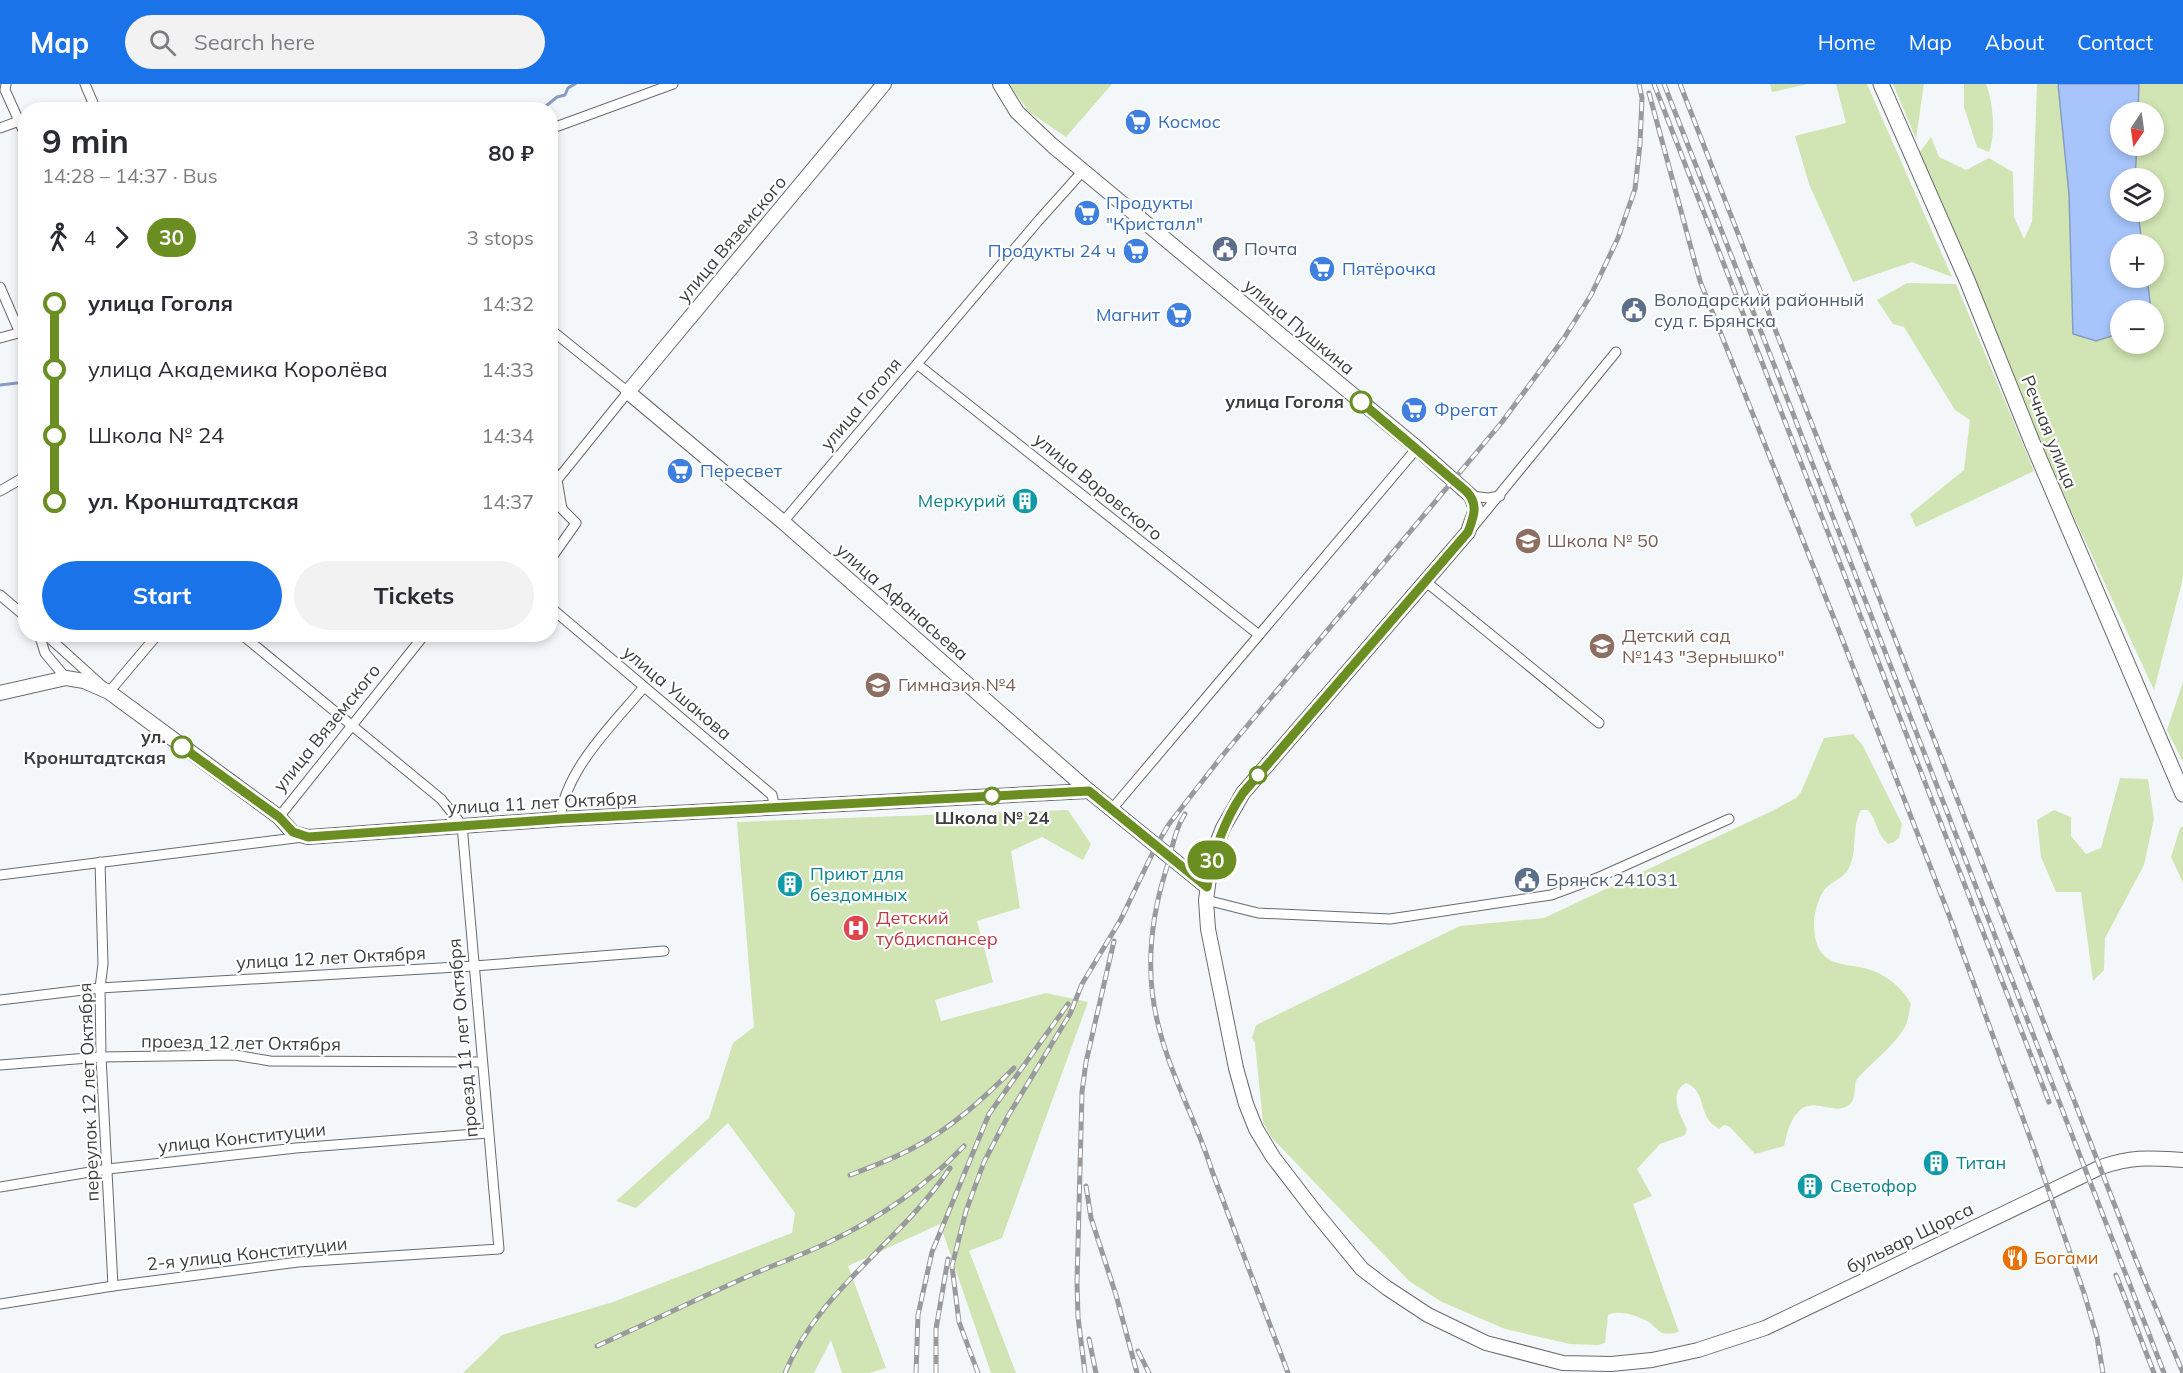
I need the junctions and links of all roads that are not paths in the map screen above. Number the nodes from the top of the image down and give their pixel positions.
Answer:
1 (6, 84) edge
2 (85, 84) edge
3 (674, 84) edge
4 (884, 84) edge
5 (1000, 84) edge
6 (1881, 84) edge
7 (93, 102) edge
8 (18, 119) edge
9 (18, 121) edge
10 (558, 126) edge
11 (0, 128) edge
12 (1082, 172) junction
13 (0, 288) edge
14 (18, 324) edge
15 (18, 333) edge
16 (558, 335) edge
17 (0, 338) edge
18 (1616, 352) dead end
19 (917, 364) junction
20 (628, 392) junction
21 (1417, 448) junction
22 (558, 479) edge
23 (18, 481) edge
24 (558, 486) edge
25 (0, 491) edge
26 (1472, 496) junction
27 (1500, 496) junction
28 (783, 522) junction
29 (1468, 532) junction
30 (558, 549) edge
31 (1425, 581) junction
32 (0, 595) edge
33 (18, 610) edge
34 (558, 614) edge
35 (1259, 635) junction
36 (42, 642) edge
37 (54, 642) edge
38 (151, 642) edge
39 (251, 642) edge
40 (415, 642) edge
41 (66, 678) junction
42 (644, 687) junction
43 (109, 692) junction
44 (0, 693) edge
45 (1599, 723) dead end
46 (352, 724) junction
47 (1089, 791) junction
48 (2183, 794) edge
49 (775, 808) junction
50 (1112, 809) junction
51 (279, 817) junction
52 (560, 819) junction
53 (1729, 819) dead end
54 (462, 825) junction
55 (308, 837) junction
56 (100, 862) junction
57 (0, 875) edge
58 (1206, 894) junction
59 (664, 951) dead end
60 (474, 966) junction
61 (100, 988) junction
62 (0, 1000) edge
63 (101, 1058) junction
64 (482, 1062) junction
65 (0, 1065) edge
66 (488, 1133) junction
67 (2183, 1160) edge
68 (108, 1169) junction
69 (0, 1188) edge
70 (499, 1249) joint
71 (113, 1286) junction
72 (0, 1304) edge
73 (1655, 1366) edge
74 (1584, 1368) edge

1 - 8 street
2 - 7 street
3 - 10 street
4 - 20 main road, улица Вяземского
5 - 12 main road, улица Пушкина
6 - 48 main road, Речная улица
9 - 11 street
12 - 19 street, улица Гоголя
12 - 21 main road, улица Пушкина
13 - 14 street
15 - 17 street
16 - 20 street
18 - 27 street
19 - 28 street, улица Гоголя
19 - 35 street, улица Воровского
20 - 22 street, улица Вяземского
20 - 28 main road, улица Афанасьева
21 - 26 main road, улица Пушкина
21 - 35 street
23 - 25 street
24 - 30 street
26 - 27 street
26 - 29 main road
27 - 29 street
28 - 47 main road, улица Афанасьева
29 - 31 main road, бульвар Щорса
31 - 45 street
31 - 58 main road, бульвар Щорса
32 - 33 street
34 - 42 street, улица Ушакова
35 - 50 street
36 - 41 street
37 - 43 street
38 - 43 street
39 - 46 street
40 - 46 street, улица Вяземского
41 - 43 main road
41 - 44 main road
42 - 49 street, улица Ушакова
42 - 52 street
43 - 51 main road
46 - 51 street, улица Вяземского
46 - 54 street
47 - 49 main road, улица 11 лет Октября
47 - 50 main road, улица Афанасьева
49 - 52 main road, улица 11 лет Октября
50 - 58 main road, улица Афанасьева
51 - 55 main road
52 - 54 main road, улица 11 лет Октября
53 - 58 street
54 - 55 main road, улица 11 лет Октября
54 - 60 street, проезд 11 лет Октября
55 - 56 street, улица 11 лет Октября
56 - 57 street, улица 11 лет Октября
56 - 61 street, переулок 12 лет Октября
58 - 74 main road, бульвар Щорса
59 - 60 street, улица 12 лет Октября
60 - 61 street, улица 12 лет Октября
60 - 64 street, проезд 11 лет Октября
61 - 62 street, улица 12 лет Октября
61 - 63 street, переулок 12 лет Октября
63 - 64 street, проезд 12 лет Октября
63 - 65 street, проезд 12 лет Октября
63 - 68 street, переулок 12 лет Октября
64 - 66 street, проезд 11 лет Октября
66 - 68 street, улица Конституции
66 - 70 street, проезд 11 лет Октября
67 - 73 main road, бульвар Щорса
68 - 69 street, улица Конституции
68 - 71 street, переулок 12 лет Октября
70 - 71 street, 2-я улица Конституции
71 - 72 street, 2-я улица Конституции
73 - 74 main road, бульвар Щорса

